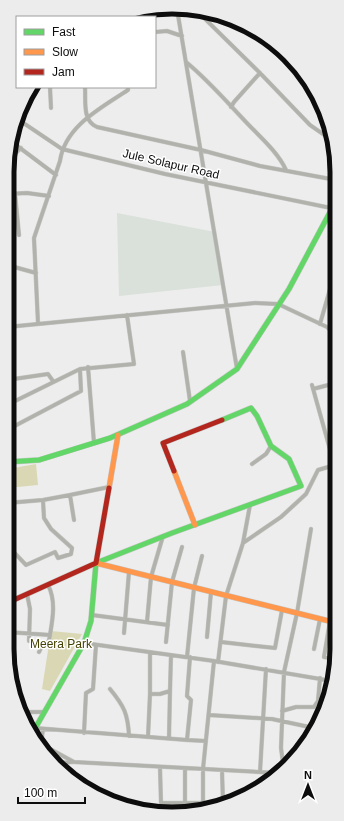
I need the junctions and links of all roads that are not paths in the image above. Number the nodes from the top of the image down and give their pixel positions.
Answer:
1 (178, 14) edge
2 (203, 17) edge
3 (156, 32) edge
4 (182, 36) junction
5 (186, 62) junction
6 (260, 73) junction
7 (50, 88) edge
8 (85, 88) edge
9 (128, 88) edge
10 (231, 107) junction
11 (51, 108) dead end
12 (87, 118) junction
13 (22, 122) edge
14 (326, 136) edge
15 (16, 145) edge
16 (21, 148) junction
17 (15, 150) edge
18 (62, 150) junction
19 (201, 150) junction
20 (15, 154) edge
21 (286, 170) junction
22 (56, 175) junction
23 (330, 179) edge
24 (207, 183) junction
25 (15, 194) joint
26 (49, 196) junction
27 (330, 208) edge
28 (330, 210) edge
29 (19, 235) dead end
30 (14, 267) edge
31 (36, 272) junction
32 (330, 289) edge
33 (278, 304) junction
34 (226, 306) junction
35 (127, 315) junction
36 (38, 323) junction
37 (320, 324) junction
38 (14, 325) edge
39 (330, 330) edge
40 (183, 352) dead end
41 (88, 367) junction
42 (80, 369) junction
43 (237, 369) junction
44 (14, 379) edge
45 (52, 381) junction
46 (330, 384) edge
47 (14, 401) edge
48 (190, 401) junction
49 (14, 426) edge
50 (118, 434) junction
51 (94, 443) junction
52 (271, 446) junction
53 (330, 446) edge
54 (14, 462) edge
55 (252, 464) dead end
56 (330, 466) edge
57 (109, 487) junction
58 (70, 495) junction
59 (43, 500) junction
60 (14, 502) edge
61 (250, 505) junction
62 (74, 520) dead end
63 (195, 525) junction
64 (311, 529) dead end
65 (163, 536) junction
66 (243, 543) junction
67 (182, 547) dead end
68 (14, 552) edge
69 (202, 556) dead end
70 (96, 563) junction
71 (129, 572) junction
72 (151, 577) junction
73 (172, 582) junction
74 (48, 585) junction
75 (194, 588) junction
76 (210, 592) junction
77 (27, 594) junction
78 (226, 596) junction
79 (14, 600) edge
80 (282, 610) junction
81 (297, 613) junction
82 (92, 615) junction
83 (125, 619) junction
84 (320, 619) junction
85 (330, 621) joint
86 (147, 622) junction
87 (168, 625) junction
88 (14, 632) edge
89 (29, 633) junction
90 (124, 633) dead end
91 (50, 635) junction
92 (206, 637) dead end
93 (29, 641) dead end
94 (166, 642) dead end
95 (221, 642) junction
96 (84, 643) junction
97 (96, 645) junction
98 (314, 649) dead end
99 (40, 652) dead end
100 (150, 653) junction
101 (171, 655) junction
102 (188, 657) junction
103 (330, 658) edge
104 (216, 661) junction
105 (266, 669) junction
106 (284, 672) junction
107 (320, 678) junction
108 (327, 680) edge
109 (110, 689) dead end
110 (170, 691) junction
111 (150, 694) junction
112 (282, 711) junction
113 (27, 712) edge
114 (43, 712) junction
115 (209, 715) junction
116 (263, 719) junction
117 (282, 721) junction
118 (310, 727) edge
119 (35, 728) edge
120 (43, 729) junction
121 (36, 730) edge
122 (84, 733) junction
123 (129, 736) junction
124 (148, 737) junction
125 (42, 738) edge
126 (169, 738) junction
127 (187, 740) junction
128 (206, 741) junction
129 (50, 749) edge
130 (74, 762) junction
131 (283, 762) edge
132 (62, 763) edge
133 (160, 767) junction
134 (185, 768) junction
135 (203, 769) junction
136 (222, 770) junction
137 (260, 772) junction
138 (271, 772) edge
139 (223, 799) edge
140 (185, 803) junction
141 (204, 803) joint
142 (185, 807) edge

1 - 4 street
2 - 6 street
3 - 4 street
4 - 5 street
5 - 10 street
5 - 19 street
6 - 10 street
6 - 14 street
7 - 11 street
8 - 12 street
9 - 12 street
10 - 21 street
12 - 18 street
12 - 19 street
13 - 18 street, Jule Solapur Road
15 - 16 street
16 - 17 street
16 - 20 street
16 - 22 street
18 - 22 street
18 - 24 street, Jule Solapur Road
19 - 21 street
19 - 24 street
21 - 23 street
22 - 26 street
24 - 27 street, Jule Solapur Road
24 - 34 street
25 - 26 street
25 - 29 street
26 - 31 street
28 - 33 street
30 - 31 street
31 - 36 street
32 - 37 street
33 - 34 street
33 - 37 street
33 - 43 street
34 - 35 street
34 - 43 street
35 - 36 street
35 - 41 street
36 - 38 street
37 - 39 street
40 - 48 street
41 - 42 street
41 - 51 street
42 - 45 street
42 - 49 street
43 - 48 street
44 - 45 street
45 - 47 street
46 - 53 street
48 - 50 street
50 - 51 street
50 - 57 street
51 - 54 street
52 - 55 street
52 - 61 street
52 - 63 street
56 - 66 street
57 - 58 street
57 - 70 street
58 - 59 street
58 - 62 street
59 - 60 street
59 - 68 street
61 - 63 street
61 - 66 street
63 - 65 street
64 - 81 street
65 - 70 street
65 - 72 street
66 - 78 street
67 - 73 street
69 - 75 street
70 - 71 street
70 - 74 street
70 - 82 street
71 - 72 street
71 - 83 street
72 - 73 street
72 - 86 street
73 - 75 street
73 - 87 street
74 - 77 street
74 - 91 street
75 - 76 street
75 - 102 street
76 - 78 street
76 - 92 street
77 - 79 street
77 - 89 street
78 - 80 street
78 - 95 street
80 - 81 street
80 - 95 street
81 - 84 street
81 - 106 street
82 - 83 street
82 - 96 street
83 - 86 street
83 - 90 street
84 - 85 street
84 - 98 street
85 - 103 street
86 - 87 street
87 - 94 street
88 - 89 street
89 - 91 street
89 - 93 street
91 - 99 street
95 - 104 street
96 - 97 street
96 - 114 street
97 - 100 street
97 - 122 street
100 - 101 street
100 - 111 street
101 - 102 street
101 - 110 street
102 - 104 street
102 - 127 street
104 - 105 street
104 - 115 street
105 - 106 street
105 - 116 street
106 - 107 street
106 - 112 street
107 - 108 street
107 - 112 street
109 - 123 street
110 - 111 street
110 - 126 street
111 - 124 street
112 - 117 street
113 - 114 street
114 - 119 street
115 - 116 street
115 - 128 street
116 - 117 street
116 - 137 street
117 - 118 street
117 - 131 street
120 - 121 street
120 - 122 street
120 - 125 street
122 - 123 street
123 - 124 street
124 - 126 street
126 - 127 street
127 - 128 street
128 - 135 street
129 - 130 street
130 - 132 street
130 - 133 street
133 - 134 street
133 - 140 street
134 - 135 street
134 - 140 street
135 - 136 street
135 - 141 street
136 - 137 street
136 - 139 street
137 - 138 street
140 - 141 street
140 - 142 street

